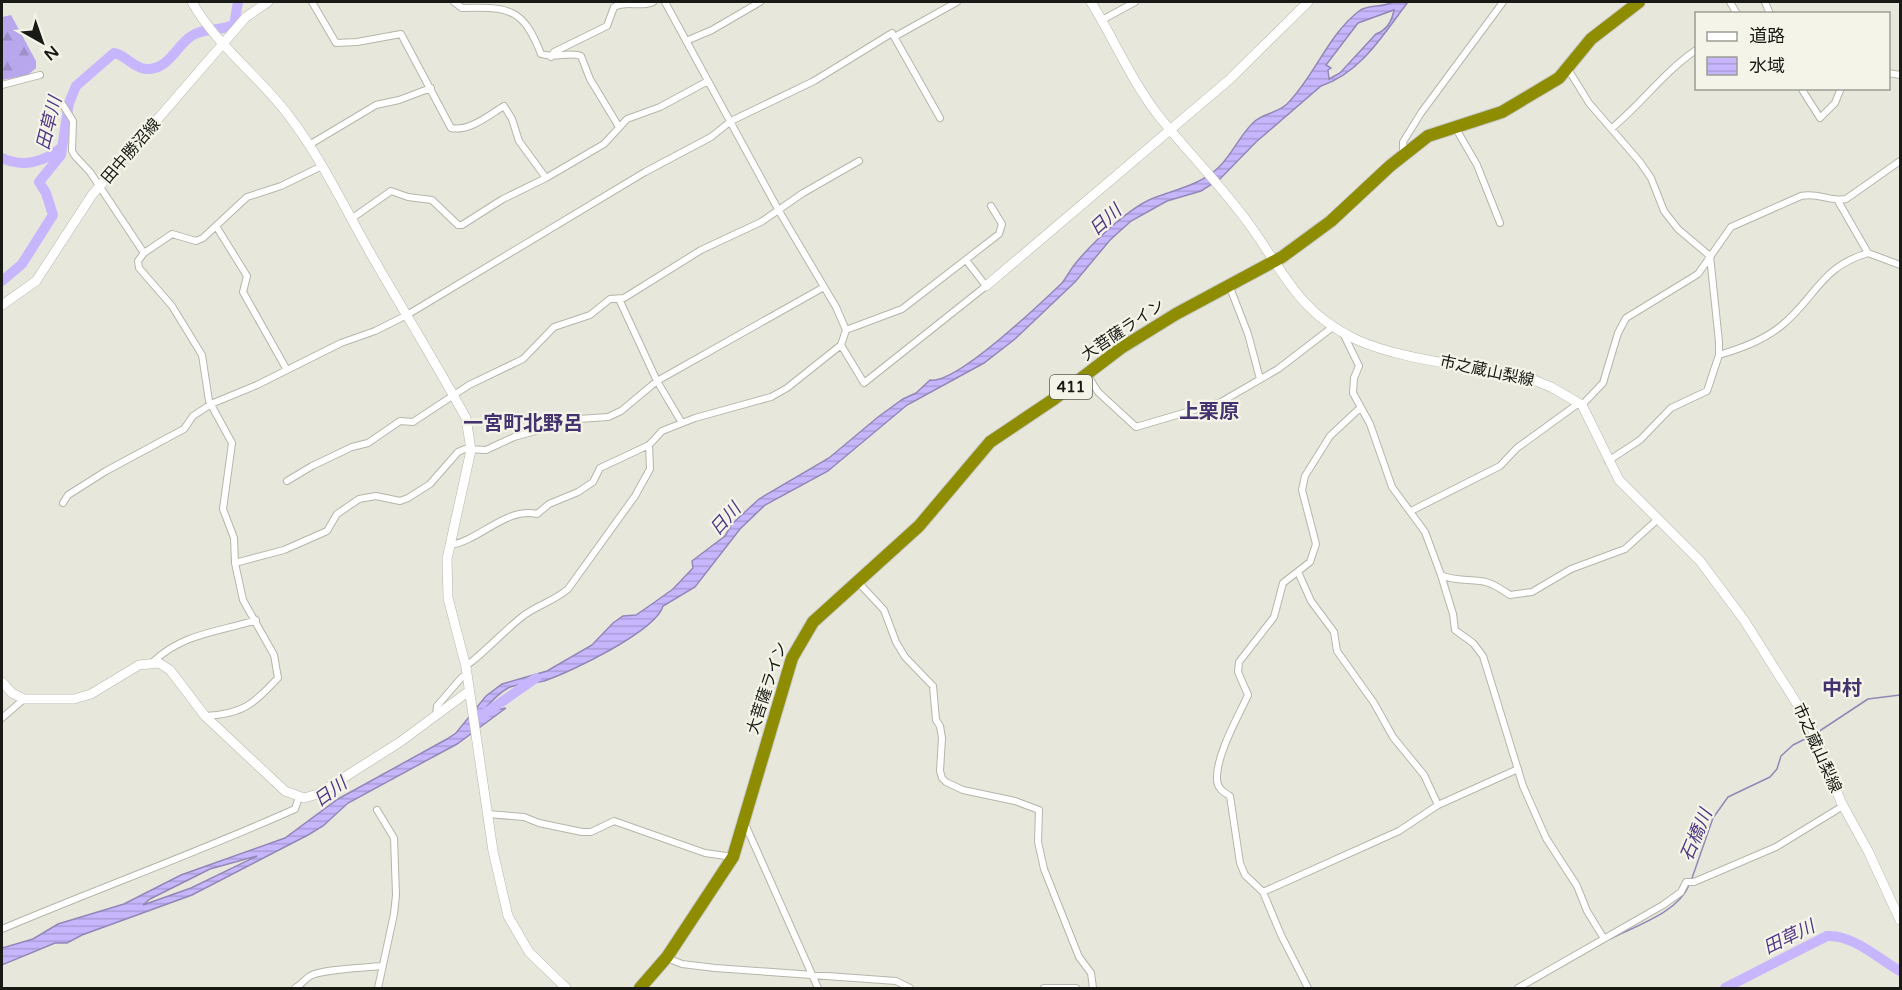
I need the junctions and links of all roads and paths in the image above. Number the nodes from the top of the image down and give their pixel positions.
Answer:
1 (192, 2) edge
2 (268, 2) edge
3 (312, 2) edge
4 (454, 2) edge
5 (653, 2) edge
6 (665, 2) edge
7 (760, 2) edge
8 (957, 2) edge
9 (1091, 2) edge
10 (1135, 2) edge
11 (1308, 2) edge
12 (1503, 2) edge
13 (1640, 2) edge
14 (1102, 20) junction
15 (896, 36) junction
16 (686, 41) junction
17 (223, 45) junction
18 (1695, 51) edge
19 (550, 57) junction
20 (1568, 69) junction
21 (40, 75) dead end
22 (708, 81) junction
23 (2, 85) edge
24 (431, 88) junction
25 (1801, 90) edge
26 (1840, 90) edge
27 (63, 105) dead end
28 (940, 118) dead end
29 (731, 121) junction
30 (619, 127) junction
31 (1455, 127) junction
32 (1612, 128) junction
33 (1171, 130) junction
34 (309, 145) junction
35 (1403, 156) junction
36 (859, 161) dead end
37 (1900, 161) edge
38 (322, 166) junction
39 (546, 178) junction
40 (99, 188) junction
41 (1838, 201) junction
42 (991, 206) dead end
43 (779, 211) junction
44 (351, 219) junction
45 (1500, 223) dead end
46 (216, 226) junction
47 (144, 253) junction
48 (1868, 253) junction
49 (1710, 256) junction
50 (966, 260) junction
51 (1272, 263) junction
52 (1900, 265) edge
53 (1229, 285) junction
54 (986, 286) junction
55 (824, 287) junction
56 (619, 299) junction
57 (2, 305) edge
58 (407, 315) junction
59 (1334, 326) junction
60 (846, 330) junction
61 (1343, 332) junction
62 (841, 345) junction
63 (1719, 355) junction
64 (287, 370) junction
65 (1087, 374) junction
66 (1260, 379) junction
67 (657, 381) junction
68 (454, 396) junction
69 (211, 404) junction
70 (1580, 404) junction
71 (1360, 408) junction
72 (682, 423) junction
73 (649, 445) junction
74 (471, 450) junction
75 (1608, 460) junction
76 (287, 481) dead end
77 (63, 503) dead end
78 (1411, 511) junction
79 (1658, 519) junction
80 (450, 545) junction
81 (235, 562) junction
82 (1298, 572) junction
83 (1441, 575) junction
84 (857, 581) junction
85 (256, 620) junction
86 (153, 662) junction
87 (470, 663) dead end
88 (462, 677) dead end
89 (2, 682) edge
90 (470, 695) junction
91 (24, 699) junction
92 (205, 716) junction
93 (2, 718) edge
94 (435, 718) junction
95 (1518, 770) junction
96 (299, 797) junction
97 (1438, 805) junction
98 (1843, 806) junction
99 (377, 810) dead end
100 (487, 814) junction
101 (744, 821) junction
102 (733, 857) junction
103 (1263, 892) junction
104 (1900, 920) edge
105 (2, 929) edge
106 (1603, 937) junction
107 (667, 957) junction
108 (381, 966) junction
109 (813, 977) junction
110 (295, 988) edge
111 (378, 988) edge
112 (566, 988) edge
113 (640, 988) edge
114 (818, 988) edge
115 (910, 988) edge
116 (1044, 988) edge
117 (1076, 988) edge
118 (1093, 988) edge
119 (1308, 988) edge
120 (1518, 988) edge

1 - 17 street
2 - 17 street, 田中勝沼線
3 - 24 street
4 - 19 street
5 - 19 street
6 - 16 street
7 - 16 street
8 - 15 street
9 - 14 street, 市之蔵山梨線
10 - 14 street
11 - 33 street
12 - 35 street
13 - 20 highway, 大菩薩ライン / 411
14 - 33 street, 市之蔵山梨線
15 - 28 street
15 - 29 street
16 - 22 street
17 - 34 street
17 - 40 street, 田中勝沼線
18 - 32 street
19 - 30 street
20 - 31 highway, 大菩薩ライン / 411
20 - 32 street
21 - 23 street
22 - 29 street
22 - 30 street
24 - 34 street
24 - 39 street
25 - 26 street
27 - 40 street
29 - 43 street
29 - 58 street
30 - 39 street
31 - 35 highway, 大菩薩ライン / 411
31 - 45 street
32 - 49 street
33 - 51 street, 市之蔵山梨線
33 - 54 street
34 - 38 street
35 - 51 highway, 大菩薩ライン / 411
36 - 43 street
37 - 41 street
38 - 44 street
38 - 46 street
39 - 44 street
40 - 47 street
40 - 57 street, 田中勝沼線
41 - 48 street
41 - 49 street
42 - 50 street
43 - 55 street
43 - 56 street
44 - 58 street
46 - 47 street
46 - 64 street
47 - 69 street
48 - 52 street
48 - 63 street
49 - 63 street
49 - 70 street
50 - 54 street
50 - 60 street
51 - 53 highway, 大菩薩ライン / 411
51 - 59 street, 市之蔵山梨線
53 - 65 highway, 大菩薩ライン / 411
53 - 66 street
54 - 62 street
55 - 60 street
55 - 67 street
56 - 67 street
56 - 68 street
58 - 64 street
58 - 68 street
59 - 61 street, 市之蔵山梨線
59 - 66 street
60 - 62 street
61 - 70 street, 市之蔵山梨線
61 - 71 street
62 - 72 street
63 - 75 street
64 - 69 street
65 - 66 street
65 - 84 highway, 大菩薩ライン / 411
67 - 72 street
67 - 74 street
68 - 74 street
68 - 76 street
69 - 77 street
69 - 81 street
70 - 75 street, 市之蔵山梨線
70 - 78 street
71 - 78 street
71 - 82 street
72 - 73 street
73 - 80 street
73 - 87 street
74 - 80 street
74 - 81 street
75 - 79 street, 市之蔵山梨線
78 - 83 street
79 - 83 street
79 - 98 street, 市之蔵山梨線
80 - 90 street
81 - 85 street
82 - 97 street
82 - 103 street
83 - 95 street
84 - 101 highway, 大菩薩ライン / 411
84 - 118 street
85 - 86 street
85 - 92 street
86 - 91 street
86 - 92 street
88 - 94 street
89 - 91 street
90 - 94 street
90 - 100 street
91 - 93 street
92 - 96 street
94 - 96 street
95 - 97 street
95 - 106 street
96 - 105 street
97 - 103 street
98 - 104 street, 市之蔵山梨線
98 - 106 street
99 - 108 street
100 - 102 street
100 - 112 street
101 - 102 highway, 大菩薩ライン / 411
101 - 109 street
102 - 107 highway, 大菩薩ライン / 411
103 - 119 street
106 - 120 street
107 - 109 street
107 - 113 highway, 大菩薩ライン / 411
108 - 110 street
108 - 111 street
109 - 114 street
109 - 115 street
116 - 117 street

